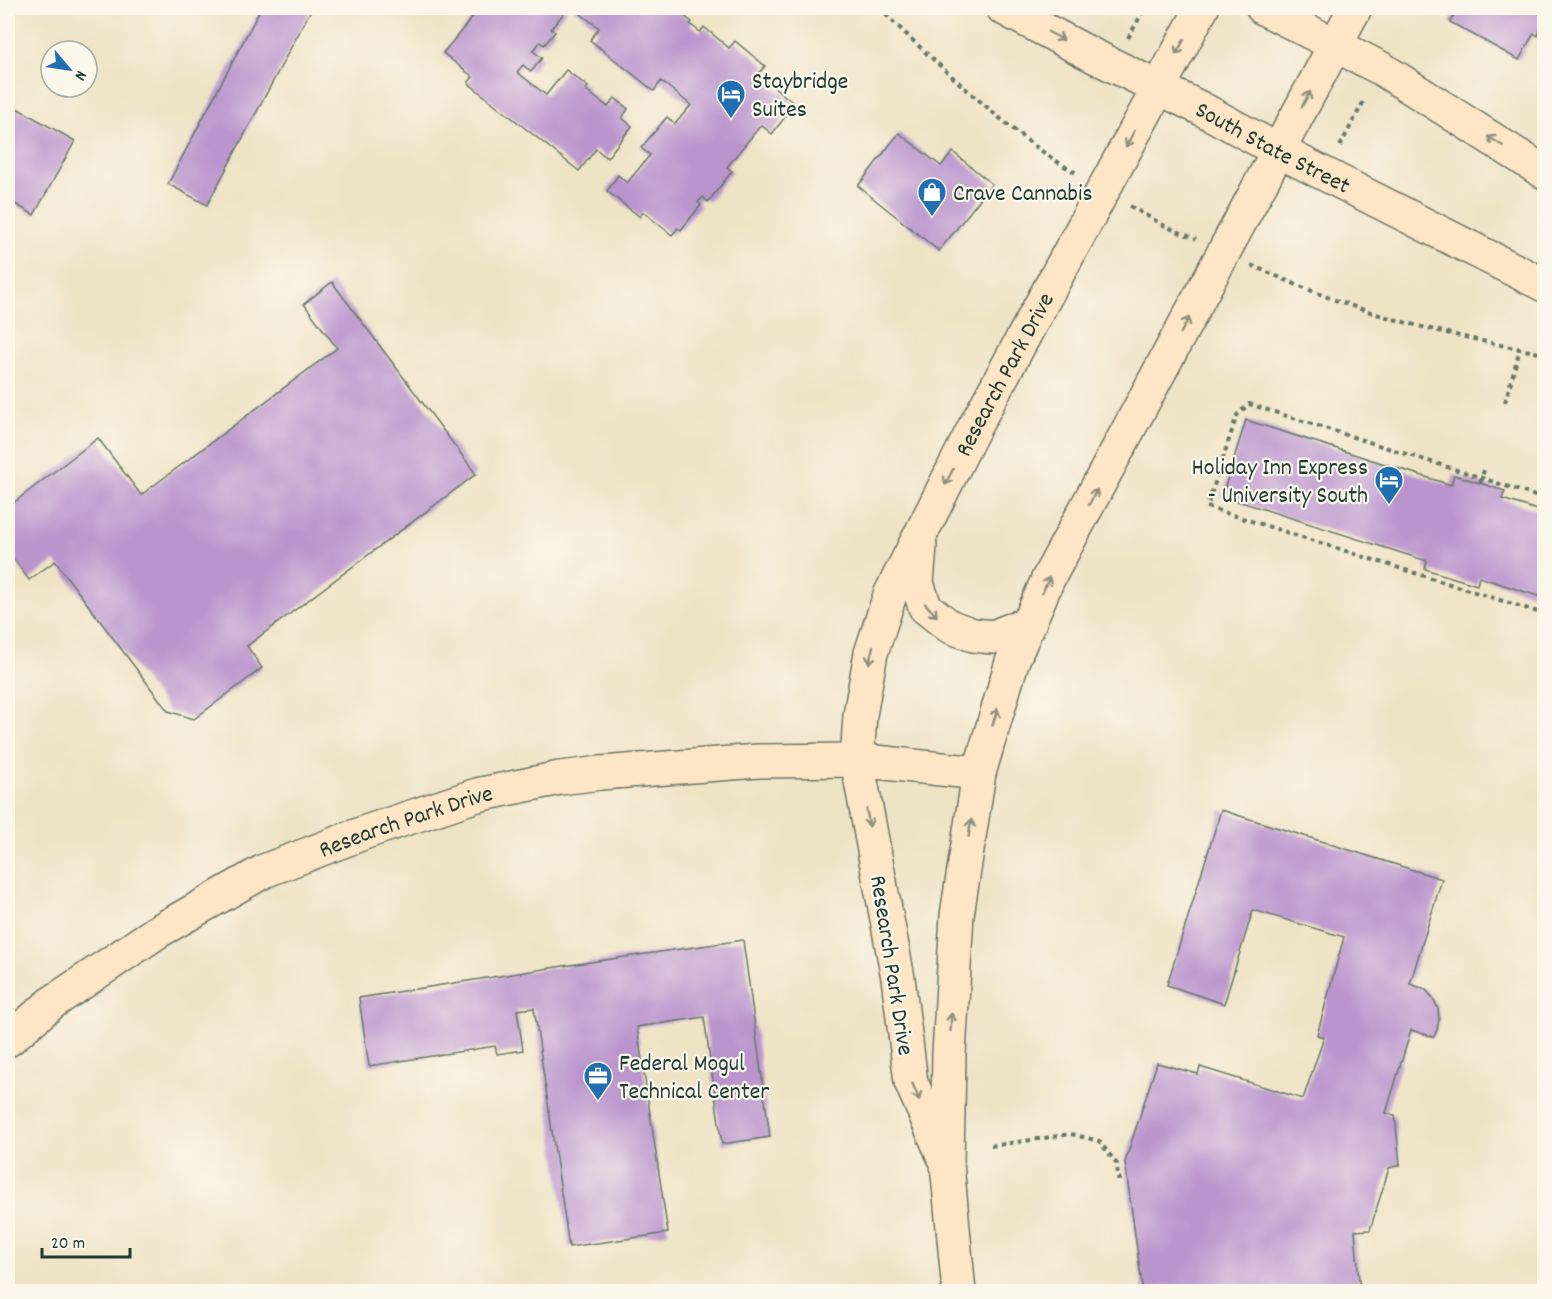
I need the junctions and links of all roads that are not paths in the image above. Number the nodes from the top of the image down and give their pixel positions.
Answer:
1 (1003, 8) edge
2 (1202, 8) edge
3 (1263, 8) edge
4 (1355, 8) edge
5 (1334, 45) junction
6 (1158, 87) junction
7 (1279, 151) junction
8 (1545, 172) edge
9 (1413, 218) junction
10 (1545, 269) edge
11 (1545, 285) edge
12 (920, 534) junction
13 (1030, 622) junction
14 (857, 760) junction
15 (979, 773) junction
16 (8, 1040) edge
17 (947, 1164) junction
18 (959, 1292) edge

1 -> 6 street, South State Street
2 -> 6 street, Research Park Drive
3 - 5 street
4 - 5 street, Research Park Drive
7 -> 5 street, Research Park Drive
8 -> 5 street
6 - 7 street, South State Street
6 -> 12 street, Research Park Drive
7 - 9 street, South State Street
13 -> 7 street, Research Park Drive
9 - 10 street
9 - 11 street, South State Street
12 -> 13 street
12 -> 14 street, Research Park Drive
15 -> 13 street, Research Park Drive
14 - 15 street, Research Park Drive
14 - 16 street, Research Park Drive
14 -> 17 street, Research Park Drive
17 -> 15 street, Research Park Drive
17 - 18 street, Research Park Drive

